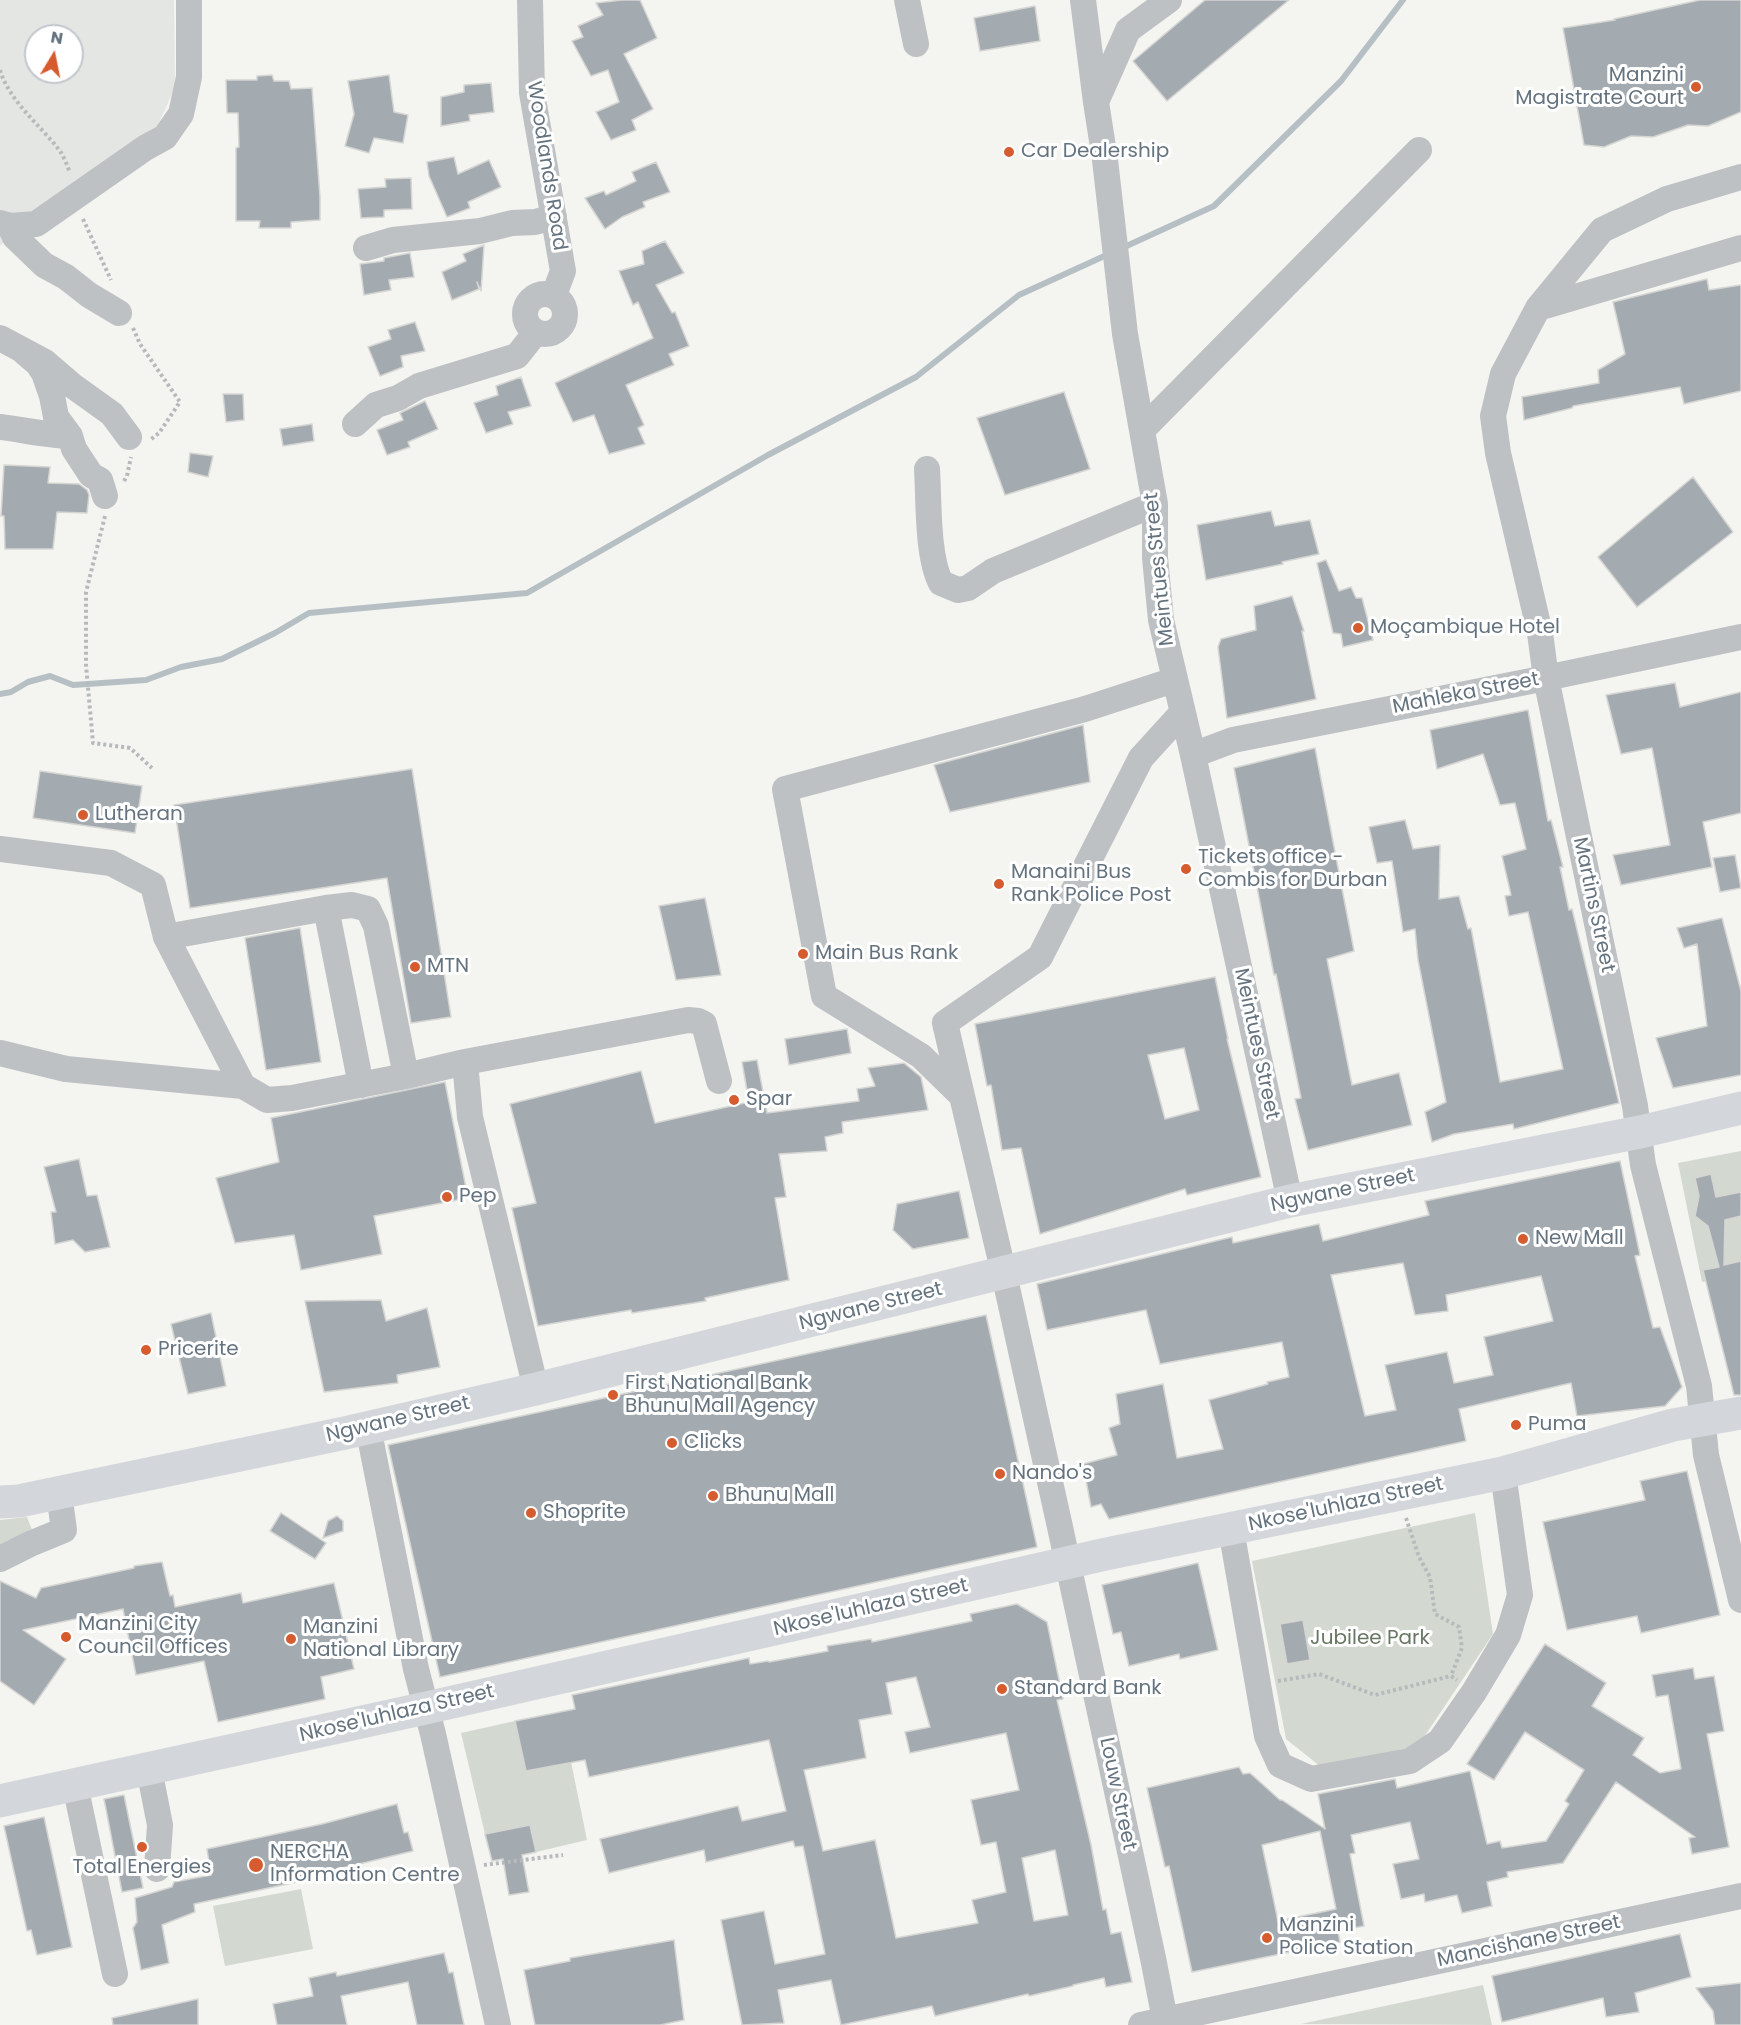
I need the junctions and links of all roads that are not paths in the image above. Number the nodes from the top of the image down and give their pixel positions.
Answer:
1 (189, 0) edge
2 (530, 0) edge
3 (907, 0) edge
4 (1083, 0) edge
5 (1168, 0) edge
6 (916, 44) dead end
7 (1096, 102) junction
8 (1419, 150) dead end
9 (1741, 177) edge
10 (554, 217) junction
11 (5, 224) edge
12 (366, 248) dead end
13 (1741, 248) edge
14 (1538, 308) junction
15 (119, 313) dead end
16 (0, 338) edge
17 (24, 352) junction
18 (354, 424) dead end
19 (0, 427) edge
20 (1142, 430) junction
21 (70, 436) junction
22 (129, 437) dead end
23 (927, 469) dead end
24 (105, 496) dead end
25 (1155, 504) junction
26 (1741, 637) edge
27 (1546, 678) junction
28 (1174, 680) junction
29 (1182, 713) junction
30 (1193, 755) junction
31 (0, 849) edge
32 (326, 908) junction
33 (166, 937) junction
34 (0, 1053) edge
35 (465, 1062) junction
36 (406, 1076) junction
37 (719, 1081) dead end
38 (361, 1085) junction
39 (243, 1086) junction
40 (962, 1095) junction
41 (1741, 1108) edge
42 (1640, 1132) junction
43 (1290, 1201) junction
44 (1004, 1274) junction
45 (536, 1389) junction
46 (1741, 1413) edge
47 (1702, 1421) junction
48 (368, 1427) junction
49 (1503, 1473) junction
50 (59, 1493) junction
51 (0, 1502) edge
52 (1231, 1529) junction
53 (0, 1559) edge
54 (1068, 1563) junction
55 (1741, 1600) edge
56 (426, 1708) junction
57 (149, 1769) junction
58 (75, 1785) junction
59 (0, 1801) edge
60 (157, 1869) dead end
61 (1741, 1896) edge
62 (115, 1974) dead end
63 (1157, 2023) edge
64 (498, 2025) edge

1 - 11 street
2 - 10 street, Woodlands Road
3 - 6 street
4 - 7 street, Meintues Street
5 - 7 street
7 - 20 street, Meintues Street
8 - 20 street
9 - 14 street, Martins Street
10 - 12 street
10 - 18 street, Woodlands Road
11 - 15 street
13 - 14 street
14 - 27 street, Martins Street
16 - 17 street
17 - 21 street
17 - 22 street
19 - 21 street
20 - 25 street, Meintues Street
21 - 24 street
23 - 25 street
25 - 28 street, Meintues Street
26 - 27 street, Mahleka Street
27 - 30 street, Mahleka Street
27 - 42 street, Martins Street
28 - 29 street, Meintues Street
28 - 40 street
29 - 30 street, Meintues Street
29 - 40 street, Louw Street
30 - 43 street, Meintues Street
31 - 33 street
32 - 33 street
32 - 36 street
32 - 38 street
33 - 39 street
34 - 39 street
35 - 36 street
35 - 37 street
35 - 45 street
36 - 38 street
38 - 39 street
40 - 44 street, Louw Street
41 - 42 main road, Ngwane Street
42 - 43 main road, Ngwane Street
42 - 47 street, Martins Street
43 - 44 main road, Ngwane Street
44 - 45 main road, Ngwane Street
44 - 54 street, Louw Street
45 - 48 main road, Ngwane Street
46 - 47 main road, Nkose'luhlaza Street
47 - 49 main road, Nkose'luhlaza Street
47 - 55 street
48 - 50 main road, Ngwane Street
48 - 56 street
49 - 52 main road, Nkose'luhlaza Street
49 - 52 street
50 - 51 main road, Ngwane Street
50 - 53 street
52 - 54 main road, Nkose'luhlaza Street
54 - 56 main road, Nkose'luhlaza Street
54 - 63 street, Louw Street
56 - 57 main road, Nkose'luhlaza Street
56 - 64 street
57 - 58 main road, Nkose'luhlaza Street
57 - 60 street
58 - 59 main road, Nkose'luhlaza Street
58 - 62 street
61 - 63 street, Mancishane Street

